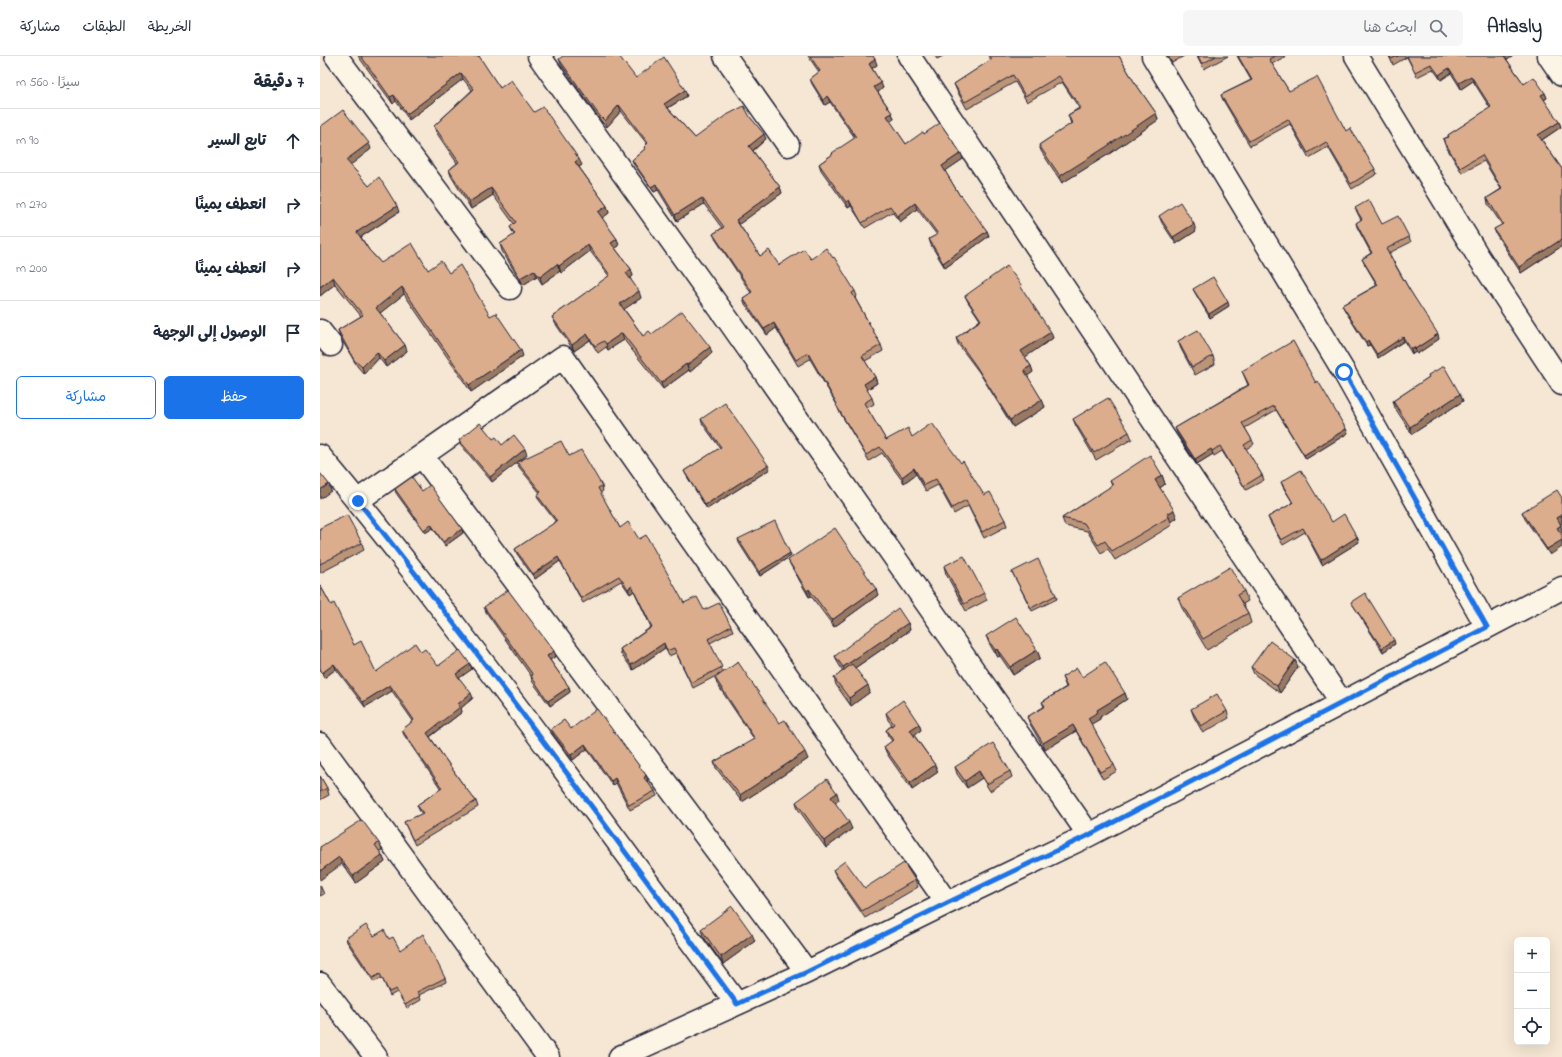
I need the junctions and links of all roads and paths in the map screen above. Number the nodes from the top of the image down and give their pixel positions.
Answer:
1 (336, 56) edge
2 (539, 56) edge
3 (724, 56) edge
4 (909, 56) edge
5 (1153, 56) edge
6 (1356, 56) edge
7 (1549, 56) edge
8 (1562, 75) edge
9 (788, 145) dead end
10 (510, 288) dead end
11 (1562, 384) edge
12 (320, 456) edge
13 (422, 456) junction
14 (358, 501) junction
15 (1562, 588) edge
16 (1487, 627) junction
17 (1342, 703) junction
18 (320, 744) edge
19 (1089, 835) junction
20 (947, 903) junction
21 (807, 972) junction
22 (320, 984) edge
23 (737, 1004) junction
24 (376, 1057) edge
25 (548, 1057) edge
26 (620, 1057) edge

1 - 10 street
2 - 19 street
3 - 9 street
4 - 17 street
5 - 16 street
6 - 11 street
7 - 8 street
12 - 14 street
13 - 14 street
13 - 20 street
13 - 21 street
14 - 23 street
15 - 16 street
16 - 17 street
17 - 19 street
18 - 25 street
19 - 20 street
20 - 21 street
21 - 23 street
22 - 24 street
23 - 26 street

